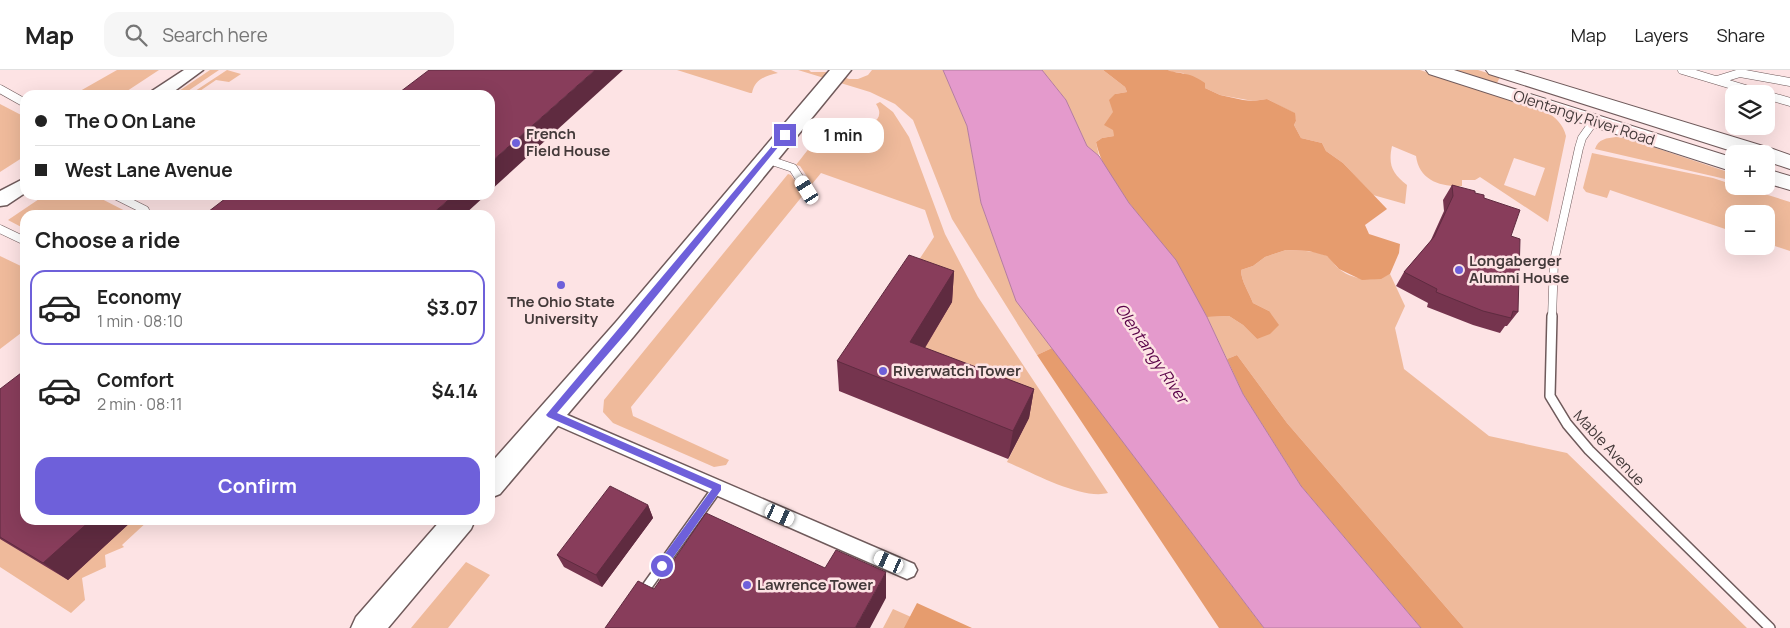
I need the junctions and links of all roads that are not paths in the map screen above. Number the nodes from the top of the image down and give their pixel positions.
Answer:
1 (195, 70) edge
2 (841, 70) edge
3 (1435, 70) edge
4 (1495, 70) edge
5 (1513, 70) edge
6 (1682, 70) edge
7 (1717, 80) junction
8 (1790, 82) edge
9 (1733, 85) edge
10 (0, 89) edge
11 (165, 90) edge
12 (1564, 91) junction
13 (1775, 98) edge
14 (20, 100) edge
15 (1790, 102) edge
16 (1594, 121) junction
17 (1736, 145) edge
18 (1775, 157) edge
19 (766, 159) junction
20 (1725, 162) edge
21 (1790, 162) edge
22 (1775, 179) edge
23 (1790, 183) edge
24 (20, 187) edge
25 (807, 190) dead end
26 (0, 200) edge
27 (125, 200) edge
28 (145, 210) edge
29 (0, 229) edge
30 (20, 239) edge
31 (551, 415) junction
32 (495, 479) edge
33 (718, 487) junction
34 (456, 525) edge
35 (907, 570) dead end
36 (634, 605) edge
37 (367, 628) edge
38 (1770, 628) edge

1 - 11 street
2 - 19 main road
3 - 16 main road, Olentangy River Road
4 - 12 main road, Olentangy River Road
5 - 12 street
6 - 7 lane
7 - 8 lane
7 - 9 lane
10 - 14 lane
12 - 17 main road, Olentangy River Road
13 - 15 lane
16 - 20 main road, Olentangy River Road
16 - 38 lane, Mable Avenue
18 - 21 main road, Olentangy River Road
19 - 25 lane
19 - 31 main road
22 - 23 main road
24 - 26 street
27 - 28 lane
29 - 30 lane
31 - 32 main road
31 - 33 street
33 - 35 street
33 - 36 lane
34 - 37 main road

